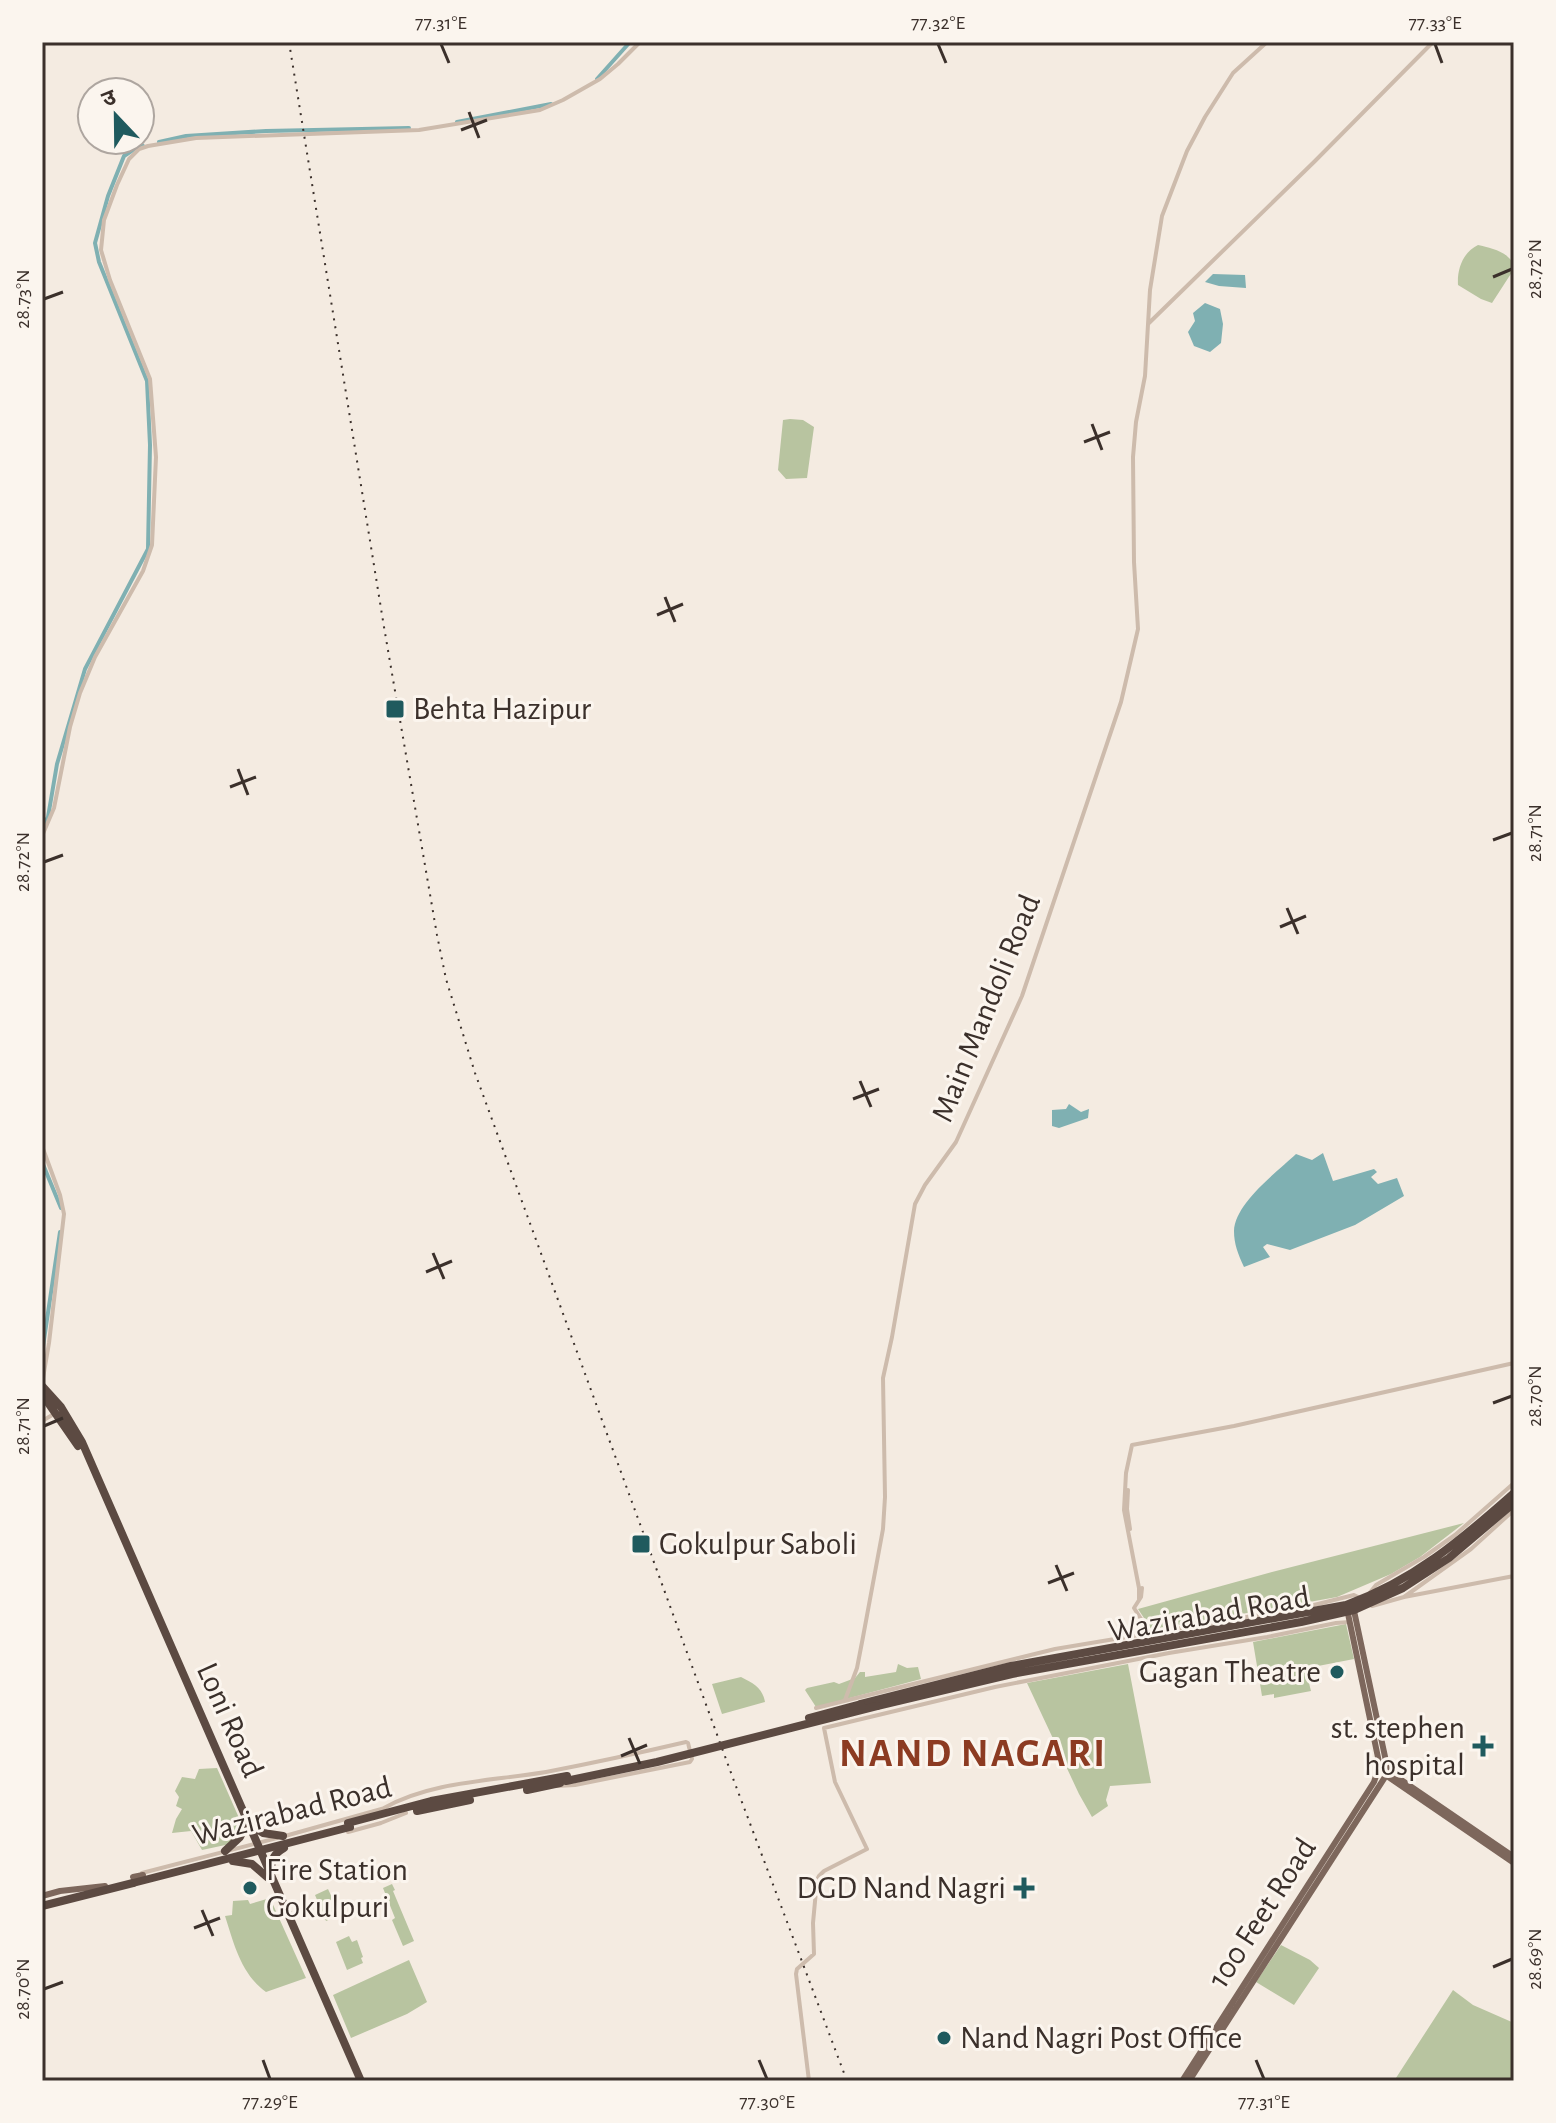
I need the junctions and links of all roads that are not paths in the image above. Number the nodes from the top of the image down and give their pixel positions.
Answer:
1 (640, 42) edge
2 (1267, 42) edge
3 (1433, 42) edge
4 (1147, 325) junction
5 (42, 836) edge
6 (42, 1146) edge
7 (1514, 1363) edge
8 (42, 1386) edge
9 (42, 1394) edge
10 (56, 1412) junction
11 (42, 1421) edge
12 (1514, 1483) edge
13 (1514, 1493) edge
14 (1514, 1503) edge
15 (1514, 1510) edge
16 (1514, 1576) edge
17 (1404, 1597) junction
18 (1365, 1600) junction
19 (1351, 1612) junction
20 (1153, 1637) junction
21 (1221, 1640) junction
22 (845, 1700) junction
23 (884, 1702) junction
24 (816, 1708) dead end
25 (1385, 1771) junction
26 (565, 1775) junction
27 (525, 1780) junction
28 (555, 1781) junction
29 (441, 1789) junction
30 (400, 1799) junction
31 (443, 1799) junction
32 (405, 1810) junction
33 (385, 1813) junction
34 (247, 1825) junction
35 (283, 1836) junction
36 (255, 1843) junction
37 (284, 1848) junction
38 (235, 1849) junction
39 (225, 1851) junction
40 (260, 1854) junction
41 (1514, 1857) edge
42 (236, 1860) junction
43 (1514, 1863) edge
44 (143, 1875) joint
45 (269, 1876) junction
46 (133, 1880) junction
47 (105, 1886) junction
48 (117, 1887) junction
49 (78, 1895) junction
50 (66, 1897) junction
51 (42, 1903) edge
52 (1200, 2057) junction
53 (358, 2081) edge
54 (809, 2081) edge
55 (1182, 2081) edge
56 (1189, 2081) edge

1 - 5 street
2 - 4 street, Main Mandoli Road
3 - 4 street
4 - 22 street, Main Mandoli Road
6 - 8 street
7 - 20 street
8 - 34 highway, Loni Road
9 - 10 highway, Loni Road
10 - 11 street
10 - 34 highway, Loni Road
12 - 18 street
13 - 18 highway, Wazirabad Road
14 - 18 highway, Wazirabad Road
15 - 17 street
16 - 17 street
17 - 18 street
18 - 19 highway, Wazirabad Road
18 - 20 street
19 - 20 highway, Wazirabad Road
19 - 21 highway, Wazirabad Road
19 - 21 street
19 - 25 main road
20 - 23 highway, Wazirabad Road
21 - 23 highway, Wazirabad Road
22 - 23 street
22 - 24 street
23 - 26 highway, bridge
23 - 26 highway, bridge
23 - 54 street
25 - 41 main road
25 - 43 main road
25 - 52 main road, 100 Feet Road
26 - 27 street, Wazirabad Road
26 - 28 highway
26 - 28 street, Wazirabad Road
27 - 28 highway, Wazirabad Road
27 - 29 street, Wazirabad Road
27 - 31 highway, Wazirabad Road
28 - 32 highway, Wazirabad Road
29 - 30 street, Wazirabad Road
29 - 31 street
30 - 32 street
30 - 33 street, Wazirabad Road
31 - 32 highway, Wazirabad Road
32 - 33 highway
32 - 37 street, Wazirabad Road
33 - 35 street, Wazirabad Road
33 - 44 highway, bridge
33 - 46 highway, bridge
34 - 35 highway
34 - 36 highway, Loni Road
34 - 39 highway
35 - 36 street, Wazirabad Road
36 - 38 street, Wazirabad Road
36 - 40 highway, Loni Road
37 - 40 street, Wazirabad Road
37 - 45 highway
38 - 39 street, Wazirabad Road
38 - 42 street
39 - 46 street, Wazirabad Road
40 - 42 street, Wazirabad Road
40 - 45 highway, Loni Road
42 - 45 highway
42 - 48 street, Wazirabad Road
44 - 46 main road
45 - 53 highway, Loni Road
46 - 47 highway, Wazirabad Road
46 - 48 highway
47 - 50 highway, Wazirabad Road
47 - 51 main road
48 - 49 highway, Wazirabad Road
49 - 50 highway, Wazirabad Road
49 - 51 main road
50 - 51 highway, Wazirabad Road
52 - 55 main road, 100 Feet Road
52 - 56 main road, 100 Feet Road

